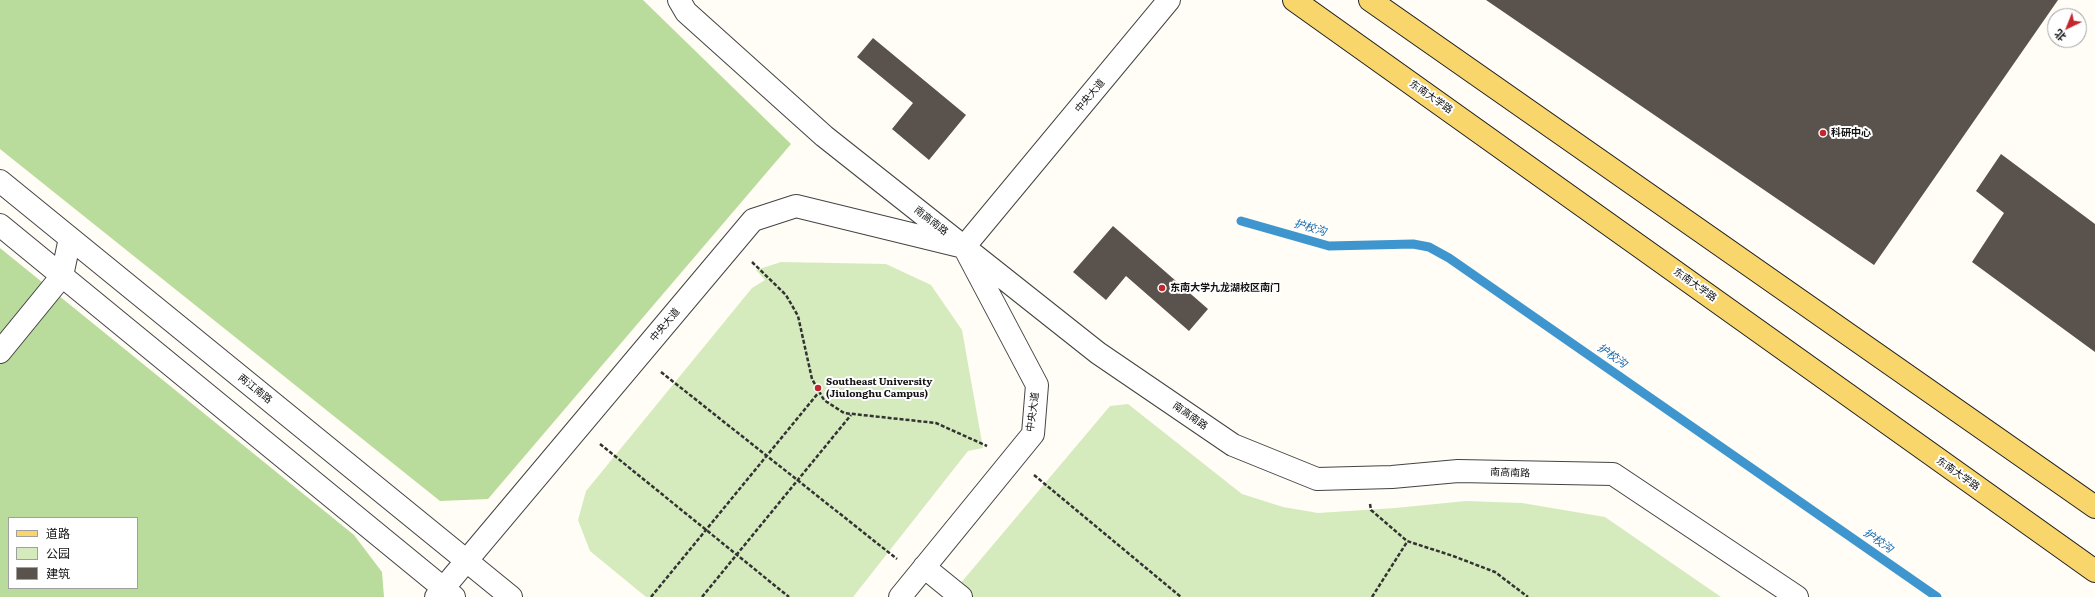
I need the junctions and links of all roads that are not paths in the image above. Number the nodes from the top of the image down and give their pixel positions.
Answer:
1 (679, 0) edge
2 (1169, 0) edge
3 (1294, 0) edge
4 (1370, 0) edge
5 (0, 181) edge
6 (0, 225) edge
7 (70, 238) junction
8 (964, 247) junction
9 (62, 276) junction
10 (0, 352) edge
11 (2095, 507) edge
12 (466, 560) junction
13 (921, 571) junction
14 (2095, 571) edge
15 (445, 594) edge
16 (511, 597) edge
17 (900, 597) edge
18 (961, 597) edge
19 (1797, 597) edge

1 - 8 street, 南高南路
2 - 8 street, 中央大道
3 - 14 main road, 东南大学路
4 - 11 main road
5 - 7 street, 两江南路
6 - 9 street
7 - 9 street
7 - 12 street, 两江南路
8 - 12 street, 中央大道
8 - 13 street, 中央大道
8 - 19 street, 南高南路
9 - 10 street
9 - 15 street
12 - 15 street, 中央大道
12 - 16 street, 两江南路
13 - 17 street, 中央大道
13 - 18 street

